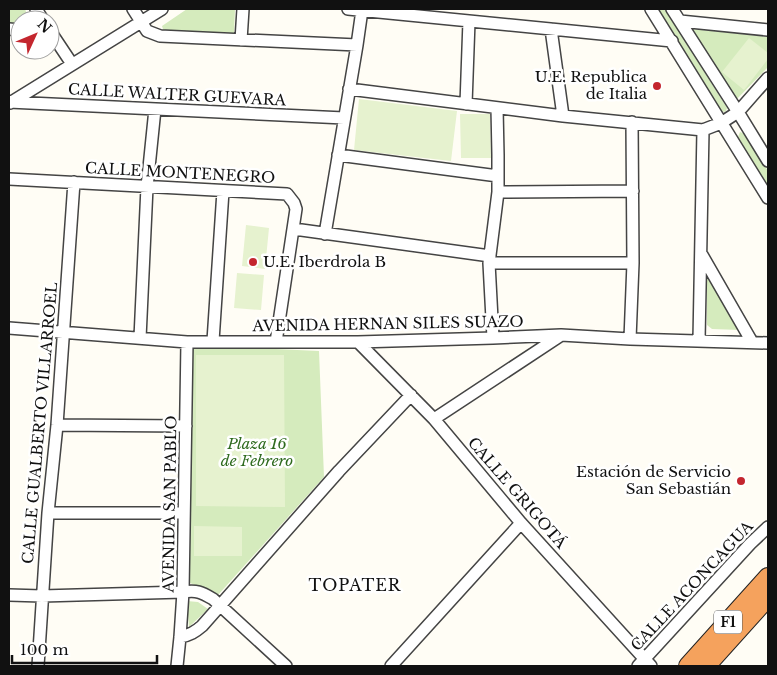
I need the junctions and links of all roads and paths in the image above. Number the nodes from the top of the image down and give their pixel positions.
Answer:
1 (133, 9) edge
2 (162, 9) edge
3 (243, 9) edge
4 (348, 9) edge
5 (651, 9) edge
6 (672, 9) edge
7 (362, 10) edge
8 (412, 12) edge
9 (469, 21) junction
10 (680, 21) junction
11 (141, 22) junction
12 (551, 29) junction
13 (768, 30) edge
14 (242, 40) junction
15 (672, 41) junction
16 (357, 45) junction
17 (60, 46) edge
18 (72, 64) junction
19 (768, 78) edge
20 (349, 89) junction
21 (10, 103) edge
22 (466, 104) junction
23 (497, 108) junction
24 (155, 109) junction
25 (738, 112) junction
26 (563, 116) junction
27 (344, 118) junction
28 (632, 122) junction
29 (721, 123) junction
30 (703, 130) junction
31 (338, 155) junction
32 (768, 161) edge
33 (498, 176) junction
34 (9, 179) edge
35 (74, 182) junction
36 (147, 187) junction
37 (223, 191) junction
38 (498, 192) junction
39 (633, 192) junction
40 (768, 198) edge
41 (294, 229) junction
42 (325, 234) junction
43 (701, 253) junction
44 (490, 260) junction
45 (633, 263) junction
46 (9, 328) edge
47 (64, 332) junction
48 (561, 335) junction
49 (140, 338) junction
50 (493, 338) junction
51 (630, 338) junction
52 (699, 340) junction
53 (187, 342) junction
54 (213, 342) junction
55 (276, 342) junction
56 (358, 342) junction
57 (752, 342) junction
58 (768, 342) edge
59 (410, 395) junction
60 (434, 419) junction
61 (57, 425) junction
62 (186, 426) junction
63 (48, 513) junction
64 (184, 513) junction
65 (521, 523) junction
66 (768, 527) edge
67 (768, 577) edge
68 (183, 592) junction
69 (9, 595) edge
70 (42, 596) junction
71 (768, 597) edge
72 (220, 606) junction
73 (180, 637) junction
74 (644, 664) edge
75 (38, 666) edge
76 (177, 666) edge
77 (286, 666) edge
78 (391, 666) edge
79 (688, 666) edge
80 (706, 666) edge

1 - 11 street
2 - 11 street
3 - 14 street
4 - 7 street
5 - 15 street
6 - 10 street
7 - 8 street
7 - 16 street
8 - 9 street
9 - 12 street
9 - 22 street
10 - 13 street
10 - 25 street
11 - 14 street
11 - 18 street
12 - 15 street
12 - 26 street
14 - 16 street
15 - 29 street
16 - 20 street
17 - 18 street
18 - 21 street
19 - 25 street
20 - 22 street
20 - 27 street
21 - 24 street, CALLE WALTER GUEVARA
22 - 23 street
23 - 26 street
23 - 33 street
24 - 27 street, CALLE WALTER GUEVARA
24 - 36 street
25 - 29 street
25 - 32 street
26 - 28 street
27 - 31 street
28 - 30 street
28 - 39 street
29 - 30 street
29 - 40 street
30 - 43 street
31 - 33 street
31 - 42 street
33 - 38 street
34 - 35 street, CALLE MONTENEGRO
35 - 36 street, CALLE MONTENEGRO
35 - 47 street, CALLE GUALBERTO VILLARROEL
36 - 37 street, CALLE MONTENEGRO
36 - 49 street
37 - 41 street, CALLE MONTENEGRO
37 - 54 street
38 - 39 street
38 - 44 street
39 - 45 street
41 - 42 street
41 - 55 street, CALLE MONTENEGRO
42 - 44 street
43 - 52 street
43 - 57 street
44 - 45 street
44 - 50 street
45 - 51 street
46 - 47 street, AVENIDA HERNAN SILES SUAZO
47 - 49 street, AVENIDA HERNAN SILES SUAZO
47 - 61 street, CALLE GUALBERTO VILLARROEL
48 - 50 street, AVENIDA HERNAN SILES SUAZO
48 - 51 street, AVENIDA HERNAN SILES SUAZO
48 - 60 street
49 - 53 street, AVENIDA HERNAN SILES SUAZO
50 - 56 street, AVENIDA HERNAN SILES SUAZO
51 - 52 street, AVENIDA HERNAN SILES SUAZO
52 - 57 street, AVENIDA HERNAN SILES SUAZO
53 - 54 street, AVENIDA HERNAN SILES SUAZO
53 - 62 street, AVENIDA SAN PABLO
54 - 55 street, AVENIDA HERNAN SILES SUAZO
55 - 56 street, AVENIDA HERNAN SILES SUAZO
56 - 59 street, CALLE GRIGOTÁ
57 - 58 street, AVENIDA HERNAN SILES SUAZO
59 - 60 street, CALLE GRIGOTÁ
59 - 72 street
60 - 65 street, CALLE GRIGOTÁ
61 - 62 street
61 - 63 street, CALLE GUALBERTO VILLARROEL
62 - 64 street, AVENIDA SAN PABLO
63 - 64 street
63 - 70 street, CALLE GUALBERTO VILLARROEL
64 - 68 street, AVENIDA SAN PABLO
65 - 74 street, CALLE GRIGOTÁ
65 - 78 street
66 - 74 street, CALLE ACONCAGUA
67 - 79 highway, F1
68 - 70 street
68 - 72 street
68 - 73 street, AVENIDA SAN PABLO
69 - 70 street
70 - 75 street, CALLE GUALBERTO VILLARROEL
71 - 80 highway, F1
72 - 73 street
72 - 77 street
73 - 76 street, AVENIDA SAN PABLO

